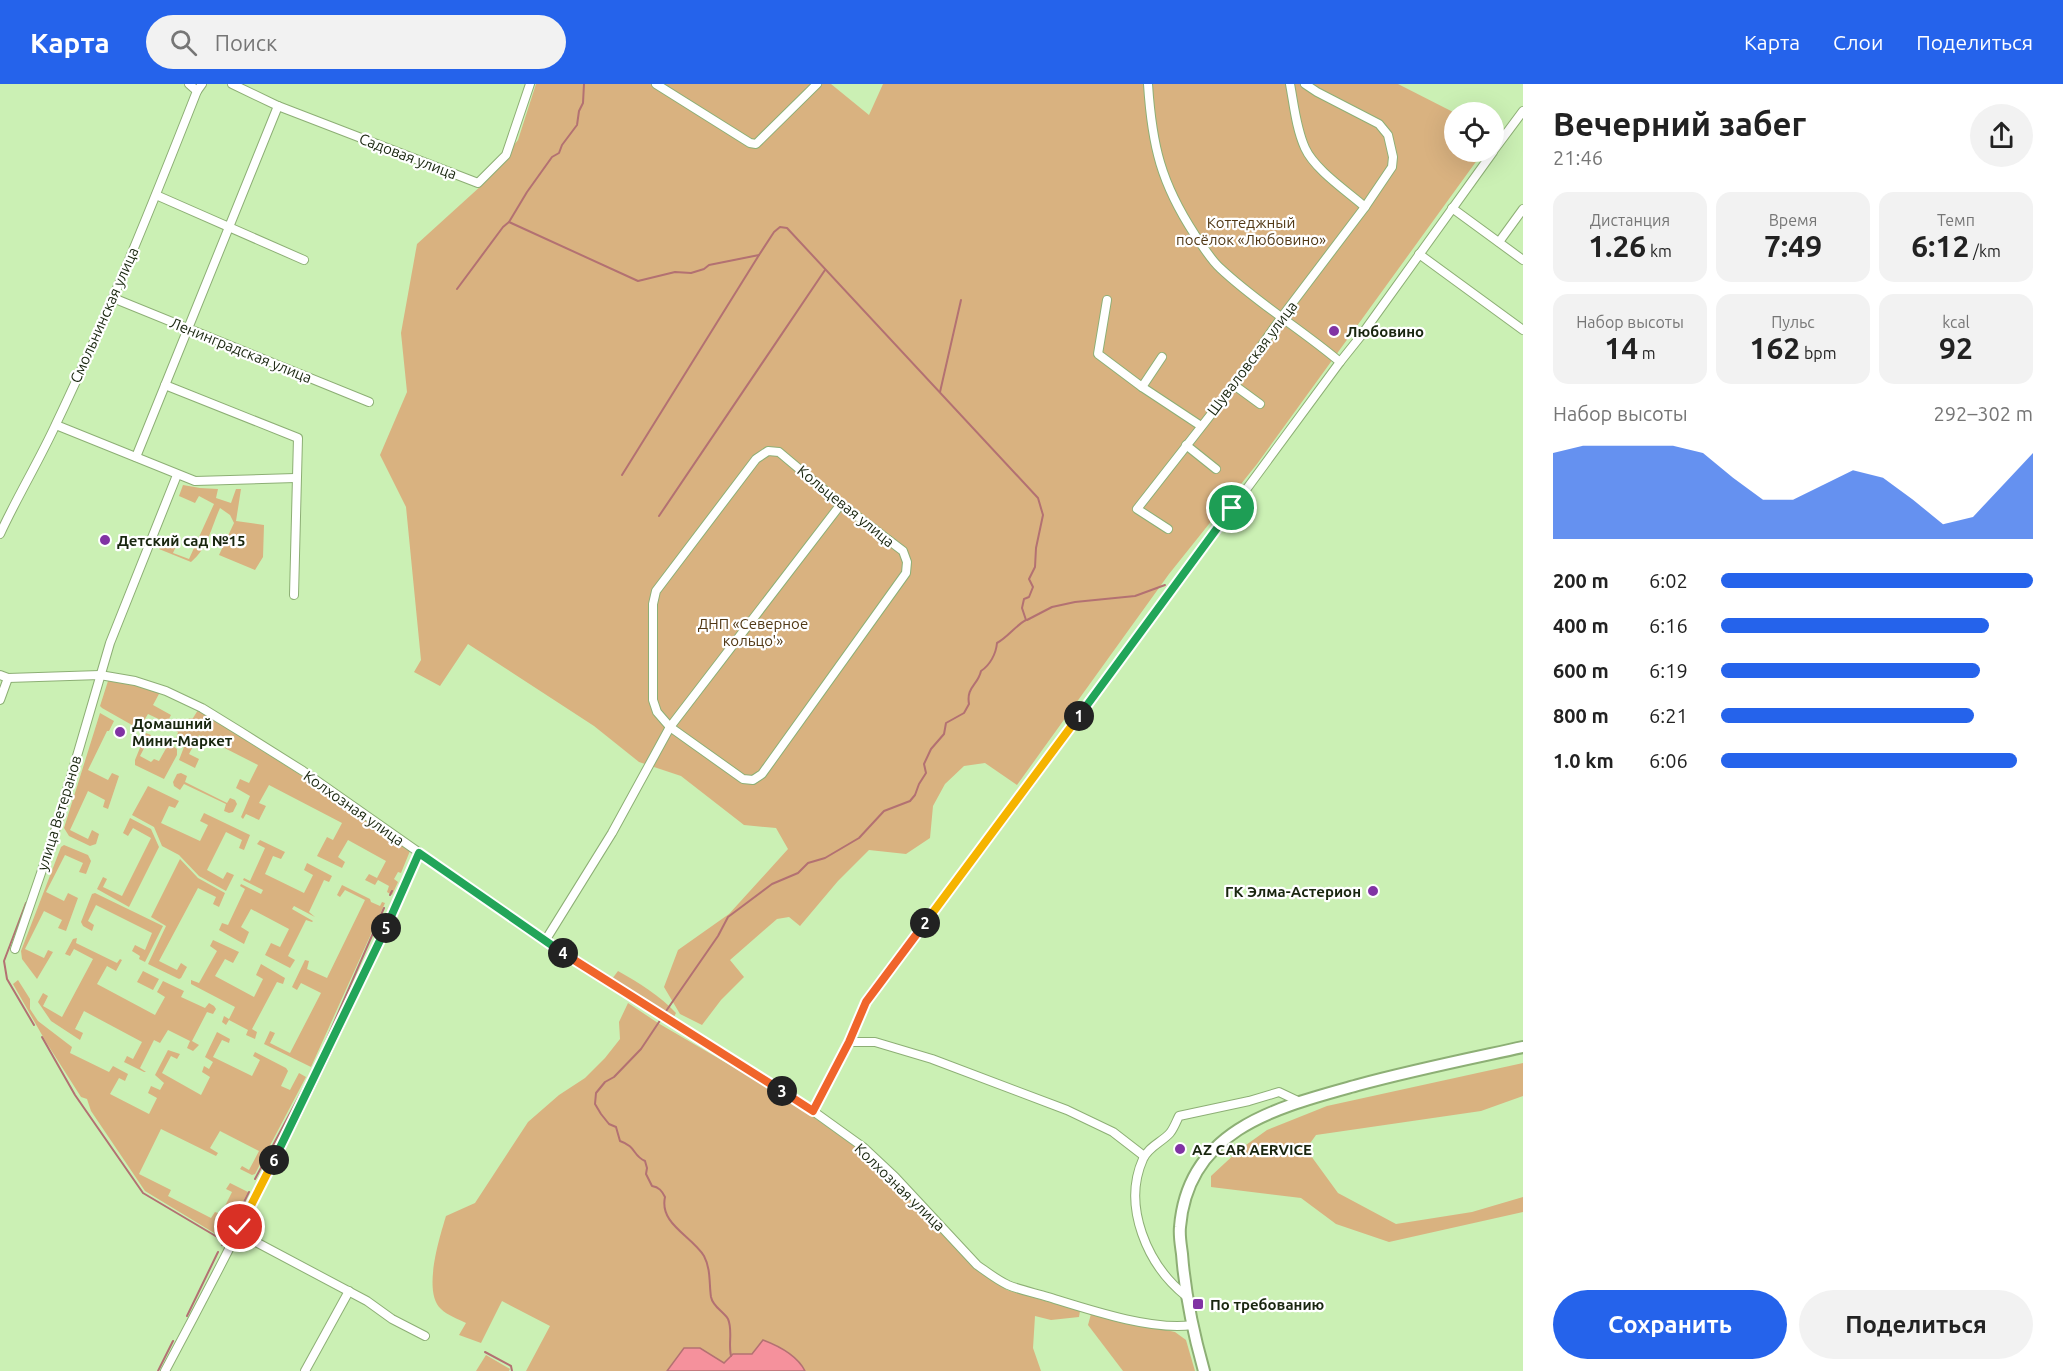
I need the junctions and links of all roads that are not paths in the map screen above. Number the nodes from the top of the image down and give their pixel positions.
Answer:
1 (189, 84) edge
2 (232, 84) edge
3 (530, 84) edge
4 (656, 84) edge
5 (817, 84) edge
6 (1148, 84) edge
7 (1290, 84) edge
8 (1305, 84) edge
9 (199, 88) edge
10 (278, 106) junction
11 (1523, 111) edge
12 (1504, 137) edge
13 (1486, 162) edge
14 (156, 195) junction
15 (1365, 207) junction
16 (1452, 208) junction
17 (1523, 209) edge
18 (229, 228) junction
19 (1499, 242) junction
20 (1419, 254) junction
21 (304, 260) dead end
22 (1523, 260) edge
23 (113, 298) junction
24 (1107, 300) dead end
25 (1281, 318) junction
26 (188, 329) junction
27 (1523, 330) edge
28 (1162, 357) dead end
29 (1340, 362) junction
30 (165, 385) junction
31 (1234, 385) junction
32 (1142, 387) junction
33 (369, 402) dead end
34 (1260, 404) dead end
35 (56, 425) junction
36 (1201, 426) junction
37 (1186, 446) junction
38 (136, 457) junction
39 (1216, 469) dead end
40 (177, 475) junction
41 (295, 478) junction
42 (841, 504) junction
43 (1168, 529) dead end
44 (0, 534) edge
45 (294, 595) dead end
46 (100, 675) junction
47 (4, 676) edge
48 (0, 700) edge
49 (670, 727) junction
50 (419, 853) junction
51 (545, 941) junction
52 (15, 949) dead end
53 (849, 1042) junction
54 (1523, 1047) edge
55 (1298, 1101) junction
56 (813, 1111) junction
57 (1144, 1156) junction
58 (237, 1232) junction
59 (349, 1291) junction
60 (1186, 1296) junction
61 (1192, 1325) junction
62 (424, 1336) dead end
63 (165, 1371) edge
64 (305, 1371) edge
65 (1204, 1371) edge

1 - 9 street
2 - 10 street, Садовая улица
3 - 10 street, Садовая улица
4 - 5 street
6 - 25 street
7 - 15 street
8 - 15 street, Шуваловская улица
9 - 14 street, Смольнинская улица
10 - 18 street
11 - 12 street
13 - 16 street
14 - 18 street
14 - 23 street, Смольнинская улица
15 - 25 street, Шуваловская улица
16 - 19 street
16 - 20 street
17 - 19 street
18 - 21 street
18 - 26 street
19 - 22 street
20 - 27 street
20 - 29 street
23 - 26 street, Ленинградская улица
23 - 35 street, Смольнинская улица
24 - 32 street
25 - 29 street
25 - 31 street, Шуваловская улица
26 - 30 street
26 - 33 street, Ленинградская улица
28 - 32 street
29 - 53 street
30 - 38 street
30 - 41 street
31 - 34 street
31 - 36 street, Шуваловская улица
32 - 36 street
35 - 38 street
35 - 44 street, Смольнинская улица
36 - 37 street, Шуваловская улица
37 - 39 street
37 - 43 street, Шуваловская улица
38 - 40 street
40 - 41 street
40 - 46 street, улица Ветеранов
41 - 45 street
42 - 49 street
42 - 49 street, Кольцевая улица
42 - 49 street, Кольцевая улица
46 - 47 street, Колхозная улица
46 - 50 street, Колхозная улица
46 - 52 street, улица Ветеранов
47 - 48 street
49 - 51 street
50 - 51 street, Колхозная улица
50 - 58 street
51 - 56 street, Колхозная улица
53 - 56 street
53 - 57 street
54 - 55 main road
55 - 57 street
55 - 60 main road
56 - 61 street, Колхозная улица
57 - 60 street
58 - 59 street
58 - 63 street
59 - 62 street
59 - 64 street
60 - 61 main road
61 - 65 main road

